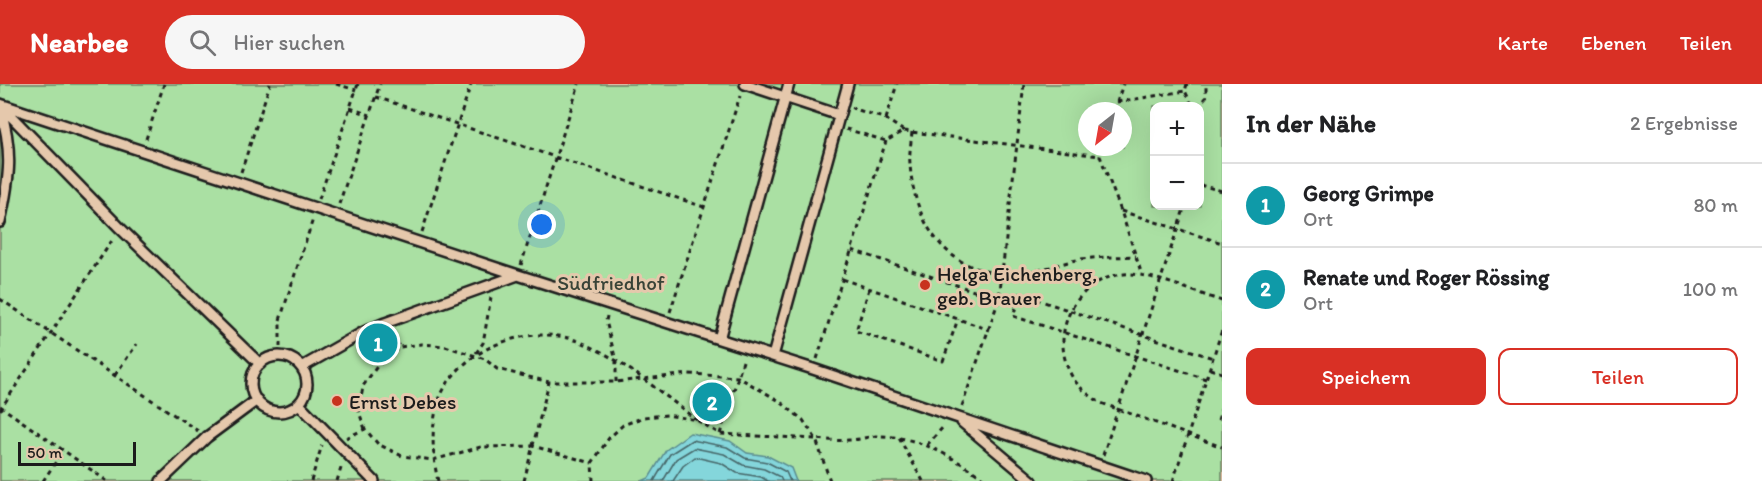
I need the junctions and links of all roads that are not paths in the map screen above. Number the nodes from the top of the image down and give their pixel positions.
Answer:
1 (745, 84) edge
2 (789, 84) edge
3 (848, 84) edge
4 (785, 97) junction
5 (0, 105) edge
6 (840, 110) junction
7 (0, 222) edge
8 (518, 275) junction
9 (719, 339) junction
10 (773, 356) junction
11 (260, 364) junction
12 (302, 367) junction
13 (257, 400) junction
14 (299, 404) junction
15 (953, 417) junction
16 (162, 481) edge
17 (374, 481) edge
18 (1032, 481) edge
19 (1146, 481) edge

1 - 4 lane
2 - 4 lane
3 - 6 lane
4 - 6 lane
4 - 9 lane
5 - 7 lane
5 - 8 lane
5 - 11 lane
6 - 10 lane
8 - 9 lane
8 - 12 lane
9 - 10 lane
10 - 15 lane
11 - 12 lane
11 - 13 lane
12 - 14 lane
13 - 14 lane
13 - 16 lane
14 - 17 lane
15 - 18 lane
15 - 19 lane

